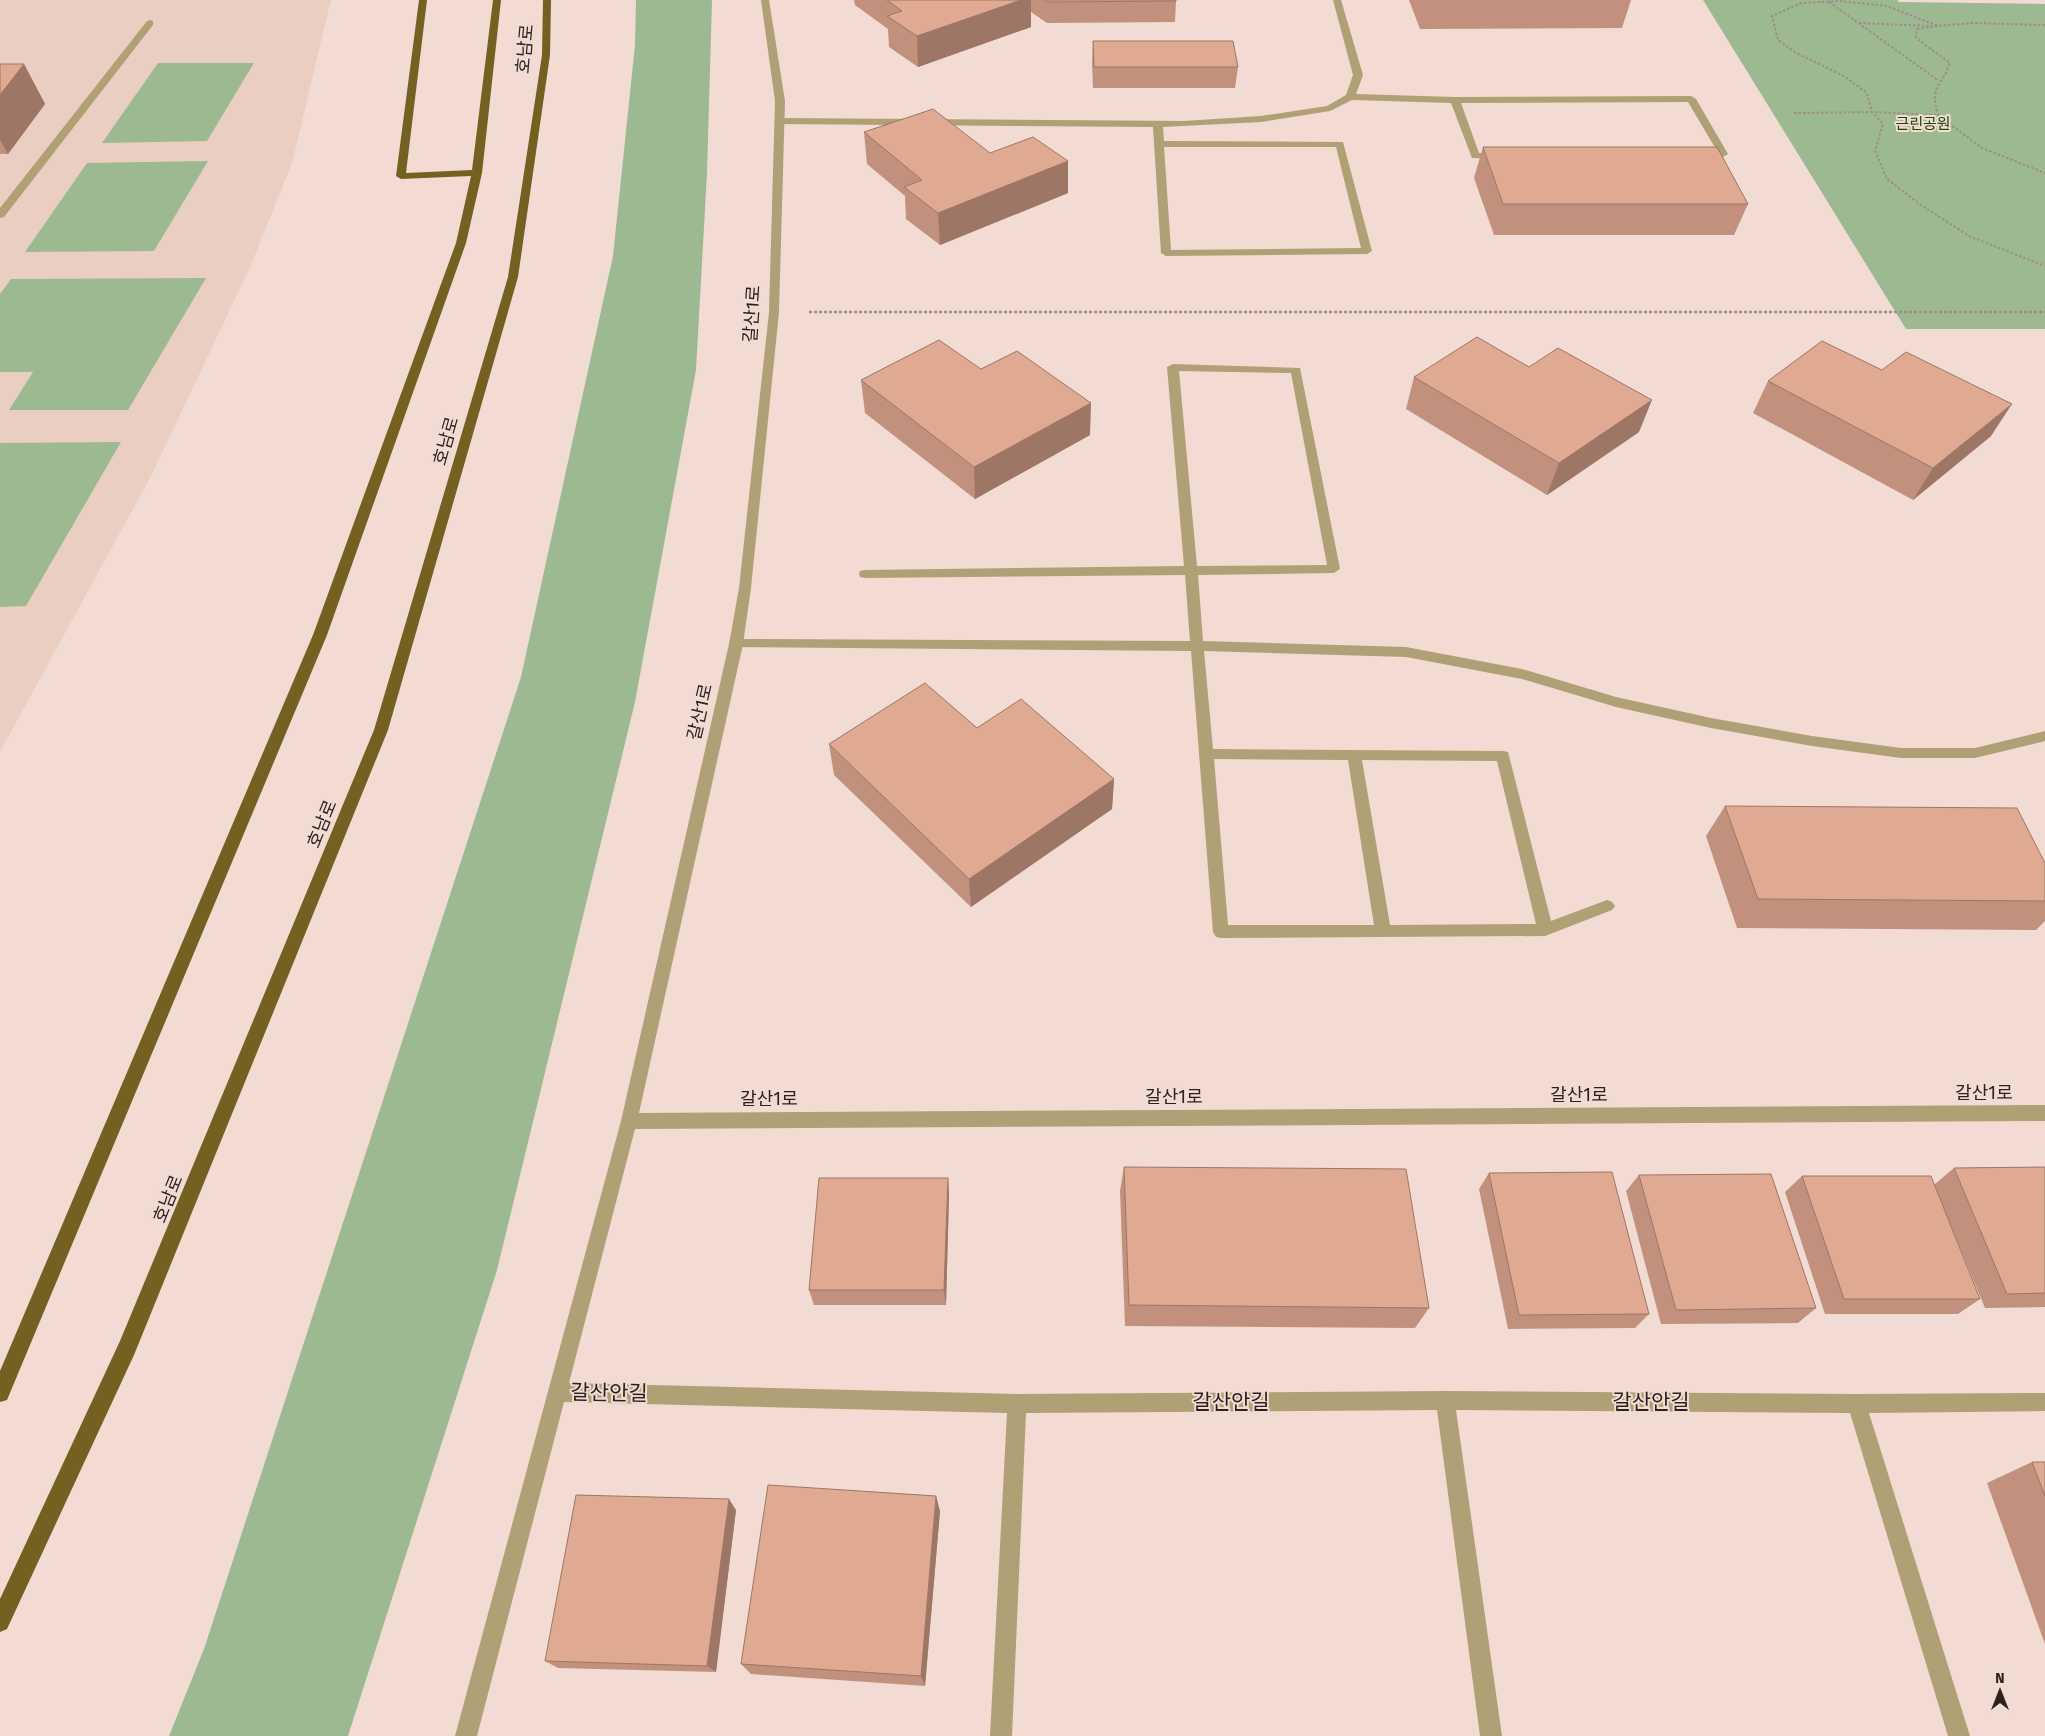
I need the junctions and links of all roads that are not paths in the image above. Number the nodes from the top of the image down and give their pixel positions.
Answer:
1 (423, 0) edge
2 (496, 0) edge
3 (547, 0) edge
4 (765, 0) edge
5 (1337, 0) edge
6 (150, 23) dead end
7 (1350, 97) junction
8 (1455, 100) junction
9 (779, 121) junction
10 (1158, 123) junction
11 (1158, 144) junction
12 (1693, 155) edge
13 (1515, 156) edge
14 (477, 173) junction
15 (0, 192) edge
16 (17, 192) junction
17 (0, 215) edge
18 (1191, 571) junction
19 (865, 574) dead end
20 (736, 644) junction
21 (1198, 646) junction
22 (2045, 736) edge
23 (1206, 754) junction
24 (1354, 755) junction
25 (1607, 906) dead end
26 (1383, 930) junction
27 (1545, 930) junction
28 (2045, 1113) edge
29 (629, 1121) junction
30 (556, 1392) junction
31 (0, 1393) edge
32 (1445, 1400) junction
33 (2045, 1402) edge
34 (1017, 1404) junction
35 (1857, 1404) junction
36 (0, 1622) edge
37 (466, 1736) edge
38 (1001, 1736) edge
39 (1491, 1736) edge
40 (1958, 1736) edge

1 - 14 highway
2 - 14 highway, 호남로
3 - 36 highway, 호남로
4 - 9 street, 갈산1로
5 - 7 street
6 - 16 street
7 - 8 street
7 - 10 street
8 - 12 street
8 - 13 street
9 - 10 street
9 - 20 street, 갈산1로
10 - 11 street
11 - 11 street
14 - 31 highway, 호남로
15 - 16 street
16 - 17 street
18 - 18 street
18 - 19 street
18 - 21 street
20 - 21 street
20 - 29 street, 갈산1로
21 - 22 street
21 - 23 street
23 - 24 street
23 - 26 street
24 - 26 street
24 - 27 street
25 - 27 street
26 - 27 street
28 - 29 street, 갈산1로
29 - 30 street
30 - 34 street, 갈산안길
30 - 37 street, 갈산안길
32 - 34 street, 갈산안길
32 - 35 street, 갈산안길
32 - 39 street
33 - 35 street, 갈산안길
34 - 38 street
35 - 40 street

